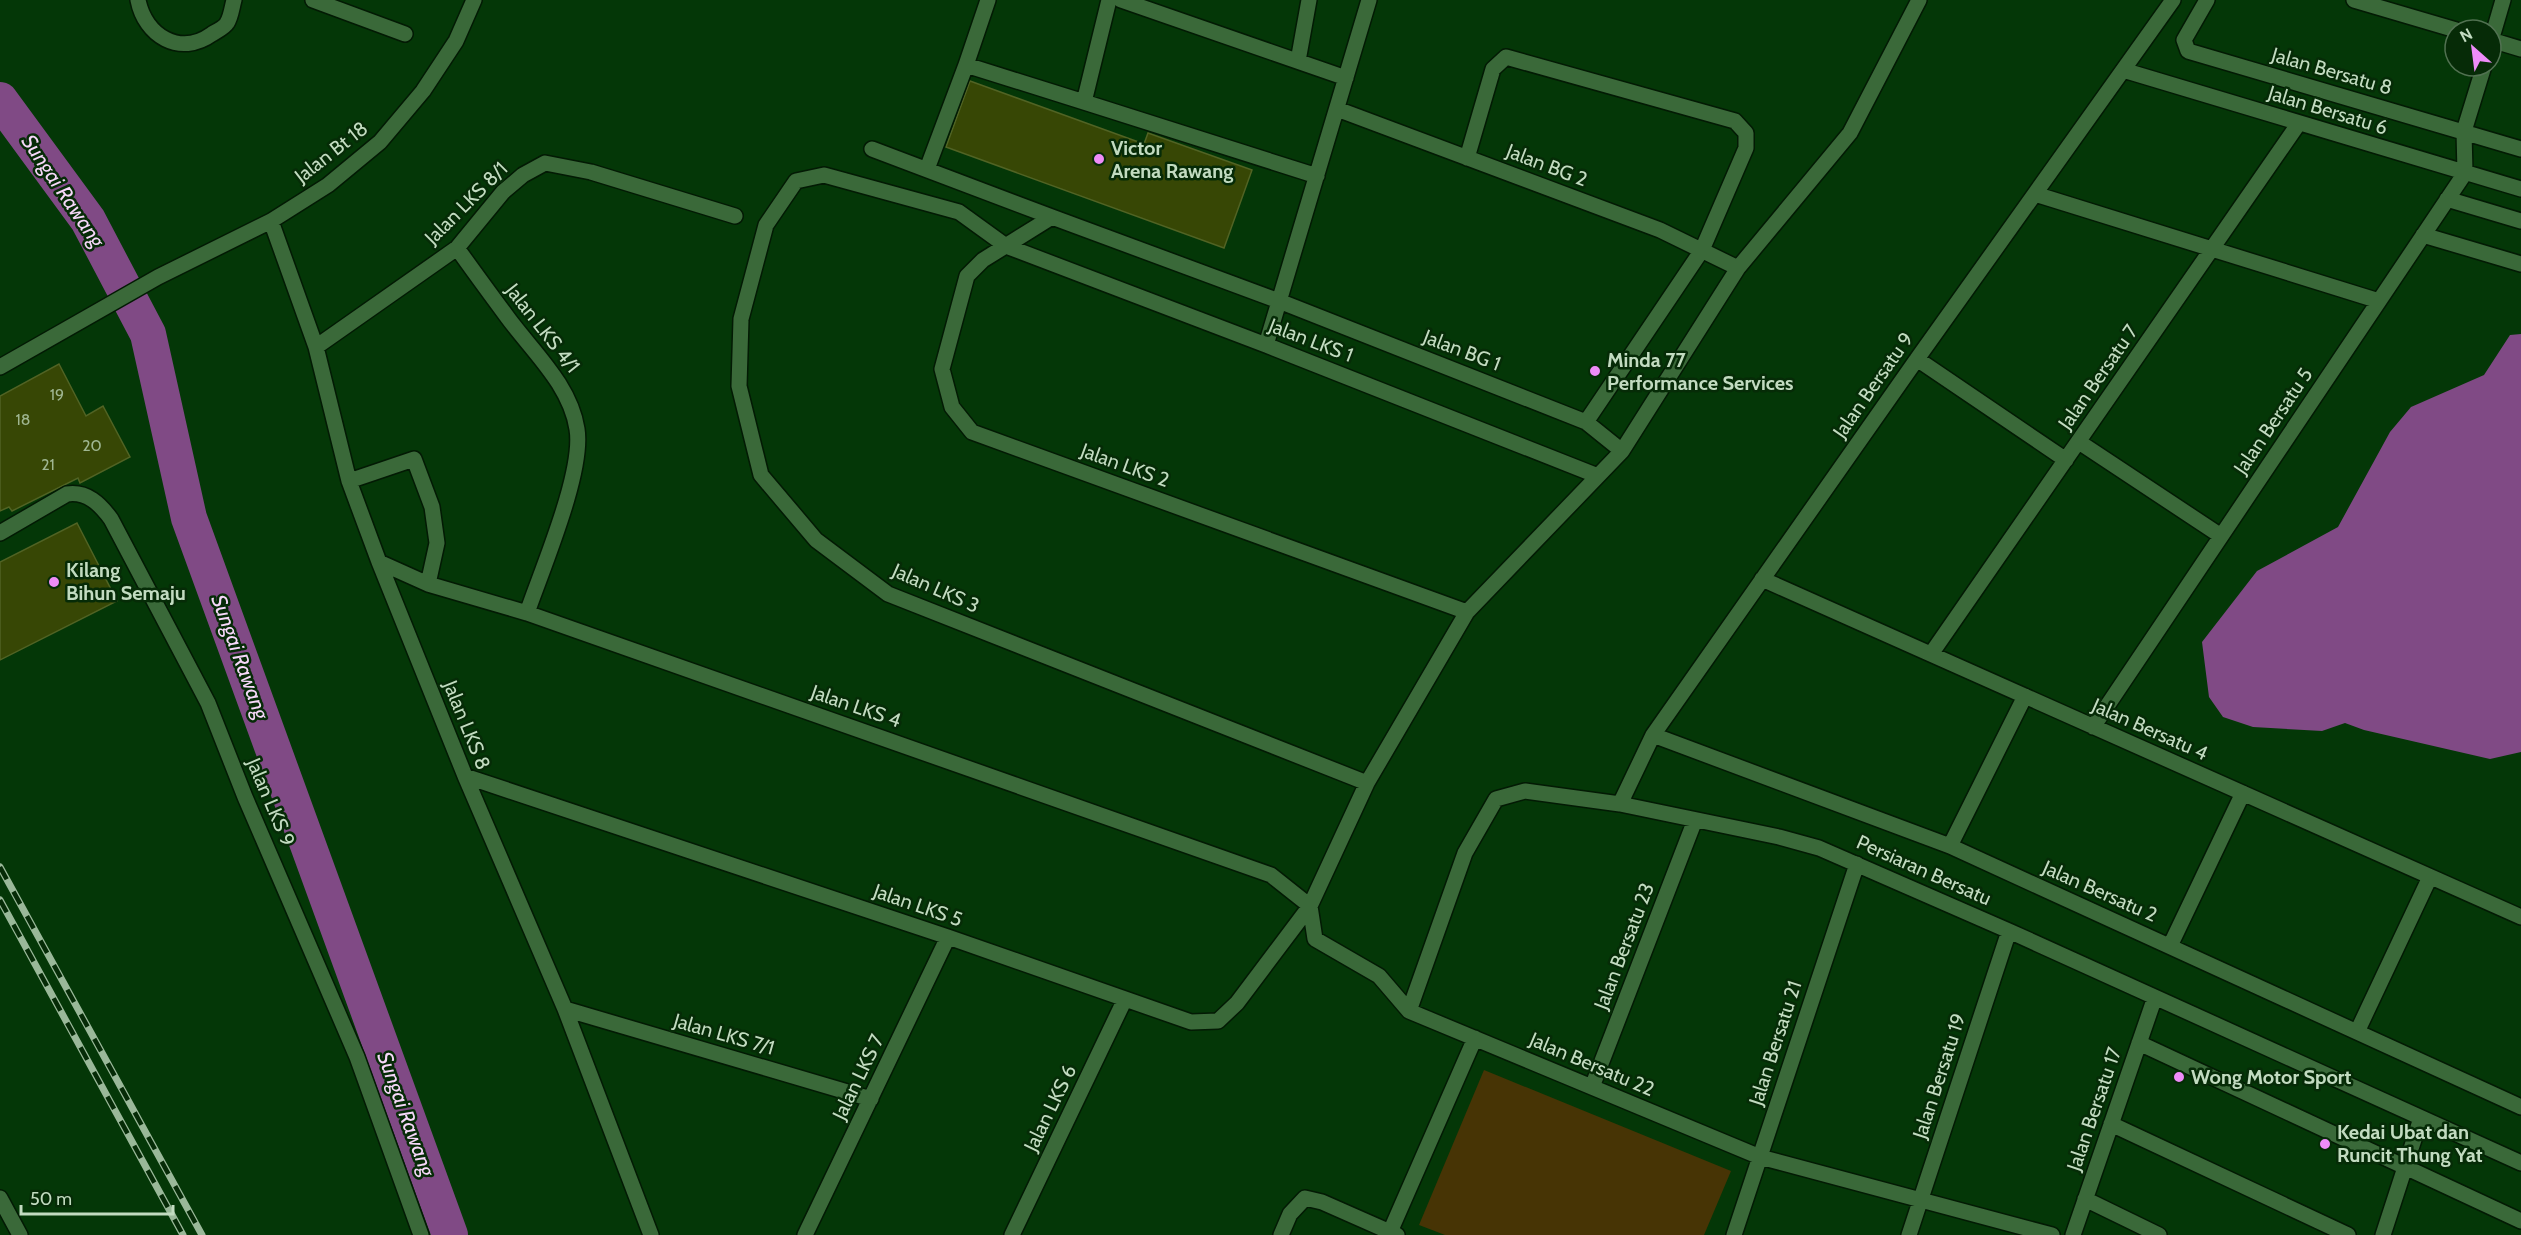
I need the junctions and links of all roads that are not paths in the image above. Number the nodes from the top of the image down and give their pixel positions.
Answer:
1 (138, 0) edge
2 (234, 0) edge
3 (313, 0) edge
4 (474, 0) edge
5 (988, 0) edge
6 (1109, 0) edge
7 (1121, 0) edge
8 (1309, 0) edge
9 (1369, 0) edge
10 (1919, 0) edge
11 (2173, 0) edge
12 (2207, 0) edge
13 (2354, 0) edge
14 (2503, 0) edge
15 (2498, 18) edge
16 (2443, 26) edge
17 (405, 34) dead end
18 (2503, 44) edge
19 (2521, 49) edge
20 (1298, 61) junction
21 (966, 65) junction
22 (2123, 70) junction
23 (1346, 78) junction
24 (2480, 78) edge
25 (1084, 102) junction
26 (1337, 109) junction
27 (2299, 123) junction
28 (2464, 131) junction
29 (872, 148) dead end
30 (2521, 149) edge
31 (1467, 158) junction
32 (927, 170) junction
33 (2465, 173) junction
34 (1317, 176) junction
35 (2521, 189) edge
36 (2035, 194) junction
37 (2447, 198) junction
38 (735, 216) dead end
39 (1052, 218) junction
40 (271, 221) junction
41 (2521, 221) edge
42 (2423, 235) junction
43 (1006, 246) junction
44 (457, 248) junction
45 (1702, 250) junction
46 (2212, 250) junction
47 (2521, 264) edge
48 (1738, 268) junction
49 (1280, 301) junction
50 (2379, 301) junction
51 (1266, 345) junction
52 (316, 347) junction
53 (1917, 358) junction
54 (0, 367) edge
55 (1586, 422) junction
56 (2079, 442) junction
57 (1622, 451) junction
58 (2066, 460) junction
59 (1598, 476) junction
60 (349, 481) junction
61 (0, 533) edge
62 (2221, 536) junction
63 (379, 562) junction
64 (1762, 579) junction
65 (428, 584) junction
66 (1467, 612) junction
67 (527, 613) junction
68 (1931, 654) junction
69 (2025, 696) junction
70 (2093, 727) junction
71 (1653, 735) junction
72 (465, 777) junction
73 (1366, 783) junction
74 (2244, 793) junction
75 (1620, 804) junction
76 (1695, 820) junction
77 (1950, 846) junction
78 (1857, 864) junction
79 (2430, 877) junction
80 (1310, 906) junction
81 (2521, 917) edge
82 (2009, 931) junction
83 (948, 937) junction
84 (2169, 946) junction
85 (2155, 997) junction
86 (1125, 999) junction
87 (565, 1009) junction
88 (1409, 1011) junction
89 (2357, 1032) junction
90 (1475, 1038) junction
91 (2139, 1042) junction
92 (1592, 1087) junction
93 (871, 1099) junction
94 (2521, 1107) edge
95 (2421, 1118) junction
96 (2111, 1124) junction
97 (1760, 1157) junction
98 (2521, 1163) edge
99 (2406, 1166) junction
100 (0, 1198) edge
101 (2085, 1199) junction
102 (1920, 1200) junction
103 (2521, 1221) edge
104 (1394, 1233) edge
105 (20, 1235) edge
106 (421, 1235) edge
107 (651, 1235) edge
108 (805, 1235) edge
109 (1012, 1235) edge
110 (1281, 1235) edge
111 (1734, 1235) edge
112 (1909, 1235) edge
113 (2052, 1235) edge
114 (2073, 1235) edge
115 (2159, 1235) edge
116 (2348, 1235) edge
117 (2383, 1235) edge

1 - 2 street
3 - 17 street
4 - 40 street, Jalan Bt 18
5 - 21 street
6 - 25 street
7 - 20 street
8 - 20 street
9 - 23 street
10 - 48 street
11 - 22 street, Jalan Bersatu 9
12 - 28 street, Jalan Bersatu 8
13 - 16 street
14 - 15 street
18 - 19 street
20 - 23 street
21 - 25 street
21 - 32 street
22 - 27 street, Jalan Bersatu 6
22 - 36 street, Jalan Bersatu 9
23 - 26 street
24 - 28 street
25 - 34 street
26 - 31 street, Jalan BG 2
26 - 34 street
27 - 33 street, Jalan Bersatu 6
27 - 46 street, Jalan Bersatu 7
28 - 30 street, Jalan Bersatu 8
28 - 33 street
29 - 32 street, Jalan BG 1
31 - 45 street, Jalan BG 2
31 - 45 street
32 - 39 street, Jalan BG 1
33 - 35 street, Jalan Bersatu 6
33 - 37 street, Jalan Bersatu 5
34 - 49 street
36 - 46 street
36 - 53 street, Jalan Bersatu 9
37 - 41 street
37 - 42 street, Jalan Bersatu 5
38 - 44 street, Jalan LKS 8/1
39 - 43 street, Jalan LKS 2
39 - 49 street, Jalan BG 1
40 - 52 street, Jalan LKS 8
40 - 54 street, Jalan Bt 18
42 - 47 street
42 - 50 street, Jalan Bersatu 5
43 - 51 street, Jalan LKS 1
43 - 66 street, Jalan LKS 2
43 - 73 street, Jalan LKS 3
44 - 52 street, Jalan LKS 8/1
44 - 67 street, Jalan LKS 4/1
45 - 48 street, Jalan BG 2
45 - 55 street
46 - 50 street
46 - 56 street, Jalan Bersatu 7
48 - 57 street
49 - 51 street
49 - 55 street, Jalan BG 1
50 - 62 street, Jalan Bersatu 5
51 - 59 street, Jalan LKS 1
52 - 60 street, Jalan LKS 8
53 - 58 street
53 - 64 street, Jalan Bersatu 9
55 - 57 street, Jalan BG 1
56 - 58 street, Jalan Bersatu 7
56 - 62 street
57 - 59 street
58 - 68 street, Jalan Bersatu 7
59 - 66 street
60 - 63 street, Jalan LKS 8
60 - 65 street
61 - 106 street, Jalan LKS 9
62 - 70 street, Jalan Bersatu 5
63 - 65 street, Jalan LKS 4
63 - 72 street, Jalan LKS 8
64 - 68 street, Jalan Bersatu 4
64 - 71 street, Jalan Bersatu 9
65 - 67 street, Jalan LKS 4
66 - 73 street
67 - 80 street, Jalan LKS 4
68 - 69 street, Jalan Bersatu 4
69 - 70 street, Jalan Bersatu 4
69 - 77 street
70 - 74 street, Jalan Bersatu 4
71 - 75 street, Jalan Bersatu 9
71 - 77 street, Jalan Bersatu 2
72 - 83 street, Jalan LKS 5
72 - 87 street, Jalan LKS 8
73 - 80 street
74 - 79 street, Jalan Bersatu 4
74 - 84 street
75 - 76 street, Persiaran Bersatu
75 - 88 street, Persiaran Bersatu
76 - 78 street, Persiaran Bersatu
76 - 92 street, Jalan Bersatu 23
77 - 84 street, Jalan Bersatu 2
78 - 82 street, Persiaran Bersatu
78 - 97 street, Jalan Bersatu 21
79 - 81 street, Jalan Bersatu 4
79 - 89 street
80 - 86 street, Jalan LKS 5
80 - 88 street
82 - 85 street, Persiaran Bersatu
82 - 102 street, Jalan Bersatu 19
83 - 86 street, Jalan LKS 5
83 - 93 street, Jalan LKS 7
84 - 89 street, Jalan Bersatu 2
85 - 91 street, Jalan Bersatu 17
85 - 95 street, Persiaran Bersatu
86 - 109 street, Jalan LKS 6
87 - 93 street, Jalan LKS 7/1
87 - 107 street, Jalan LKS 8
88 - 90 street, Jalan Bersatu 22
89 - 94 street, Jalan Bersatu 2
90 - 92 street, Jalan Bersatu 22
90 - 104 street
91 - 96 street, Jalan Bersatu 17
91 - 99 street
92 - 97 street, Jalan Bersatu 22
93 - 108 street, Jalan LKS 7
95 - 98 street, Persiaran Bersatu
95 - 99 street
96 - 101 street, Jalan Bersatu 17
96 - 116 street
97 - 102 street, Jalan Bersatu 22
97 - 111 street, Jalan Bersatu 21
99 - 103 street
99 - 117 street
100 - 105 street
101 - 114 street, Jalan Bersatu 17
101 - 115 street
102 - 112 street, Jalan Bersatu 19
102 - 113 street, Jalan Bersatu 22
104 - 110 street

